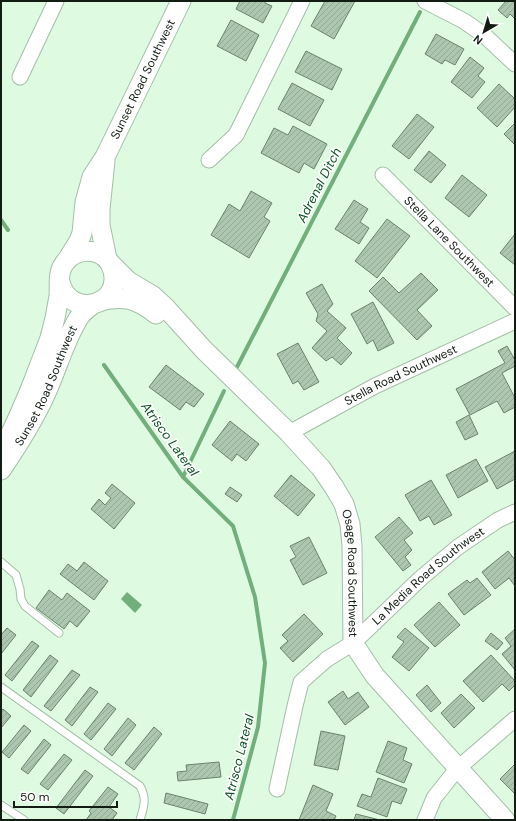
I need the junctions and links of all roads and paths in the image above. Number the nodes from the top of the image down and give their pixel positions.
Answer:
1 (56, 1) edge
2 (181, 1) edge
3 (302, 1) edge
4 (425, 1) edge
5 (515, 64) edge
6 (20, 77) dead end
7 (105, 157) junction
8 (209, 160) dead end
9 (383, 175) dead end
10 (69, 257) junction
11 (108, 261) junction
12 (60, 282) junction
13 (97, 303) junction
14 (515, 308) edge
15 (515, 321) edge
16 (204, 350) junction
17 (289, 433) junction
18 (1, 452) edge
19 (1, 470) edge
20 (515, 512) edge
21 (1, 562) edge
22 (59, 633) dead end
23 (353, 643) junction
24 (1, 687) edge
25 (515, 719) edge
26 (457, 769) junction
27 (277, 789) dead end
28 (1, 805) edge
29 (24, 820) edge
30 (140, 820) edge
31 (425, 820) edge
32 (505, 820) edge

1 - 6 street
2 - 7 street, Sunset Road Southwest
3 - 8 street
4 - 5 street
7 - 10 street, Sunset Road Southwest
7 - 11 street, Sunset Road Southwest
9 - 14 street, Stella Lane Southwest
10 - 11 street
10 - 12 street
11 - 13 street
11 - 16 street, Osage Road Southwest
12 - 13 street
12 - 18 street, Sunset Road Southwest
13 - 16 street, Osage Road Southwest
13 - 19 street, Sunset Road Southwest
15 - 17 street, Stella Road Southwest
16 - 17 street, Osage Road Southwest
17 - 23 street, Osage Road Southwest
20 - 23 street, La Media Road Southwest
21 - 22 lane
23 - 26 street, Osage Road Southwest
23 - 27 street, La Media Road Southwest
24 - 30 lane
25 - 26 street
26 - 31 street
26 - 32 street, Osage Road Southwest
28 - 29 lane

